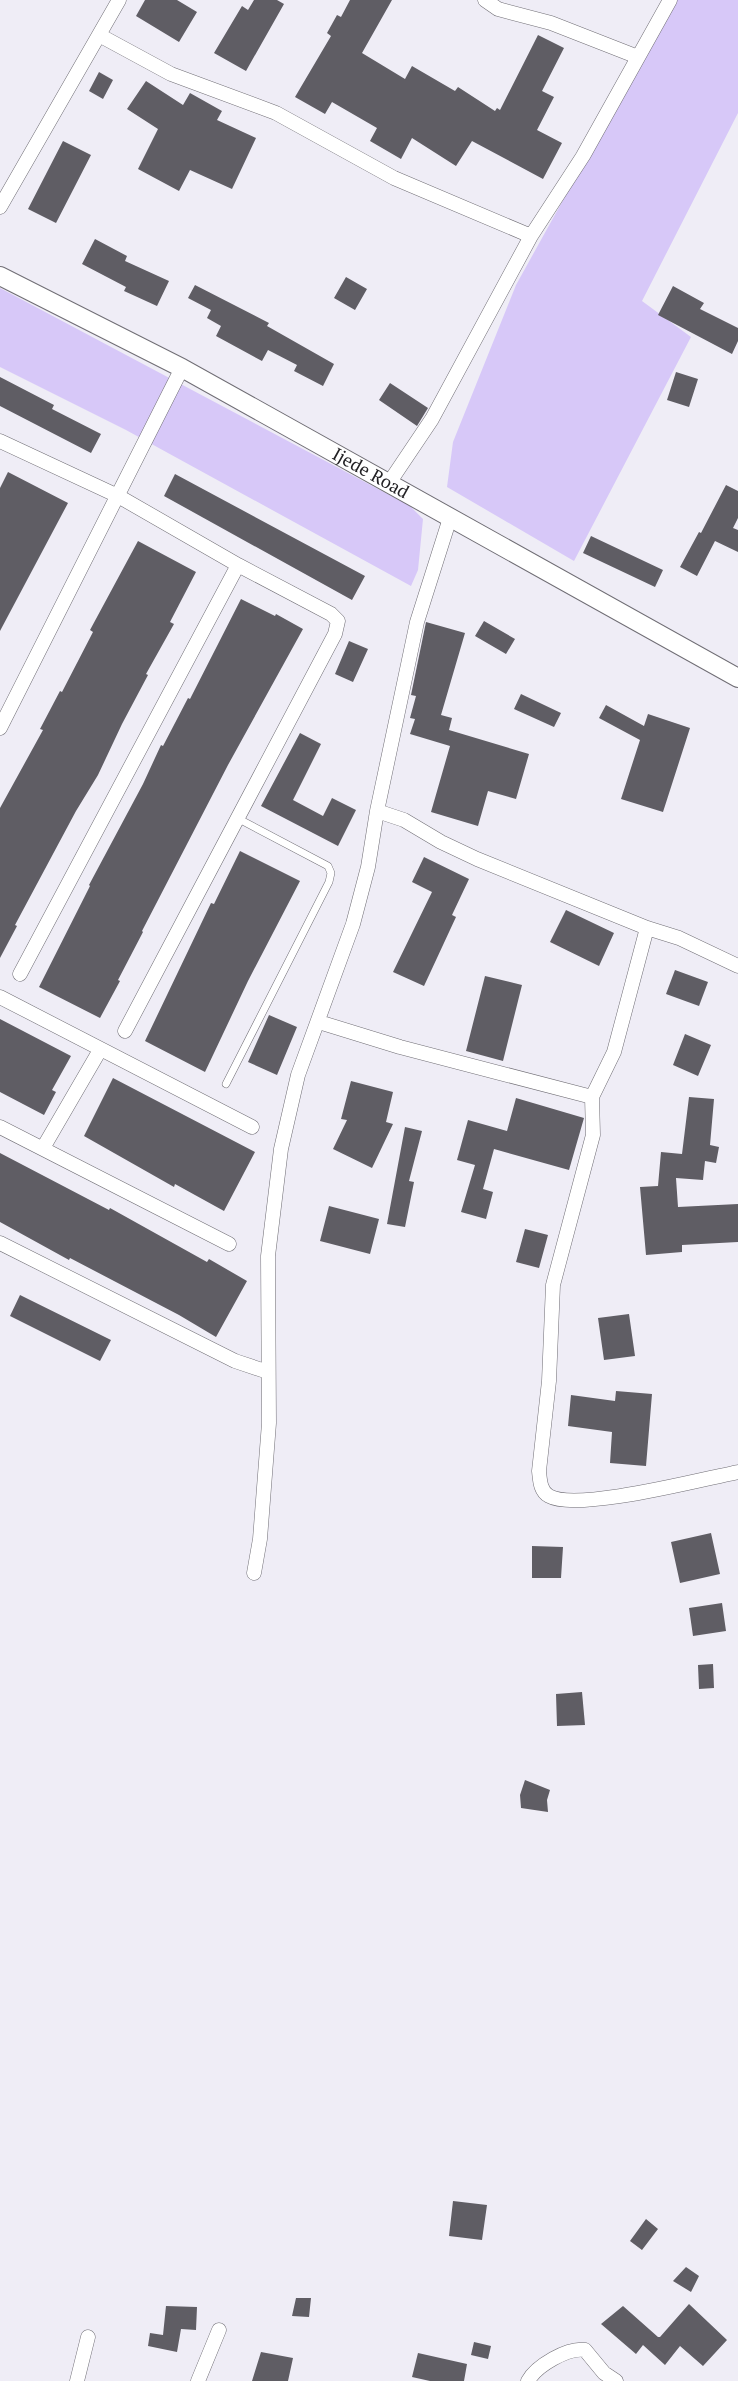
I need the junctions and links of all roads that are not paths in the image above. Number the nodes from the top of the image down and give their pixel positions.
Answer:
1 (119, 0) edge
2 (485, 0) edge
3 (669, 0) edge
4 (99, 35) junction
5 (638, 57) junction
6 (0, 207) edge
7 (531, 236) junction
8 (0, 276) edge
9 (182, 369) junction
10 (0, 441) edge
11 (389, 483) junction
12 (118, 496) junction
13 (450, 518) junction
14 (238, 565) junction
15 (738, 678) edge
16 (0, 728) edge
17 (377, 811) junction
18 (237, 818) junction
19 (647, 928) junction
20 (738, 966) edge
21 (20, 974) dead end
22 (0, 997) edge
23 (319, 1022) junction
24 (125, 1030) dead end
25 (100, 1050) junction
26 (226, 1084) dead end
27 (592, 1096) junction
28 (0, 1127) edge
29 (252, 1127) dead end
30 (43, 1148) junction
31 (0, 1243) edge
32 (229, 1244) dead end
33 (267, 1372) junction
34 (738, 1472) edge
35 (254, 1573) dead end
36 (219, 2330) dead end
37 (88, 2337) dead end
38 (77, 2381) edge
39 (198, 2381) edge
40 (528, 2381) edge
41 (616, 2381) edge

1 - 4 street
2 - 5 street
3 - 5 street
4 - 6 street
4 - 7 street
5 - 7 street
7 - 11 street
8 - 9 main road, Ijede Road
9 - 11 main road, Ijede Road
9 - 12 street
10 - 12 street
11 - 13 main road, Ijede Road
12 - 14 street
12 - 16 street
13 - 15 main road, Ijede Road
13 - 17 street
14 - 18 street
14 - 21 street
17 - 19 street
17 - 23 street
18 - 24 street
18 - 26 lane
19 - 20 street
19 - 27 street
22 - 25 street
23 - 27 street
23 - 33 street
25 - 29 street
25 - 30 street
27 - 34 street
28 - 30 street
30 - 32 street
31 - 33 street
33 - 35 street
36 - 39 street
37 - 38 street
40 - 41 street

